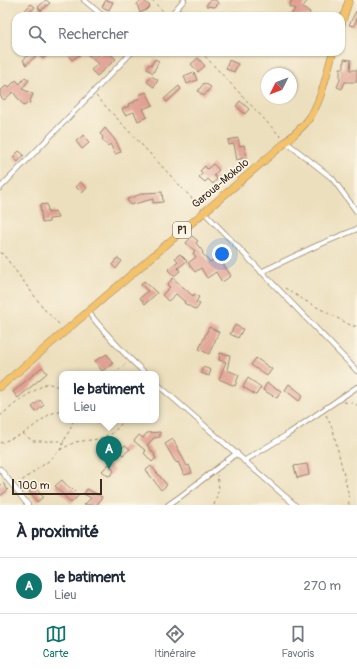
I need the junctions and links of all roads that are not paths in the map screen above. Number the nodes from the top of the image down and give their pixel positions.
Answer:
1 (84, 0) edge
2 (184, 0) edge
3 (349, 0) edge
4 (98, 12) edge
5 (173, 12) edge
6 (345, 12) edge
7 (128, 56) edge
8 (332, 56) edge
9 (286, 142) junction
10 (0, 188) edge
11 (203, 211) junction
12 (357, 212) edge
13 (357, 229) edge
14 (261, 272) junction
15 (88, 312) junction
16 (143, 371) edge
17 (357, 371) edge
18 (159, 385) edge
19 (0, 387) edge
20 (357, 387) edge
21 (236, 453) junction
22 (244, 461) junction
23 (0, 469) edge
24 (28, 505) edge
25 (168, 505) edge
26 (296, 505) edge

1 - 4 street
2 - 5 street
3 - 6 main road
7 - 10 street
8 - 9 main road, Garoua-Mokolo / P1
9 - 11 main road, Garoua-Mokolo / P1
9 - 12 street
11 - 14 street
11 - 15 main road, Garoua-Mokolo / P1
13 - 14 street
14 - 17 street
15 - 16 street
15 - 19 main road, Garoua-Mokolo / P1
18 - 21 street
20 - 22 street
21 - 22 street
21 - 25 street
22 - 26 street
23 - 24 street

